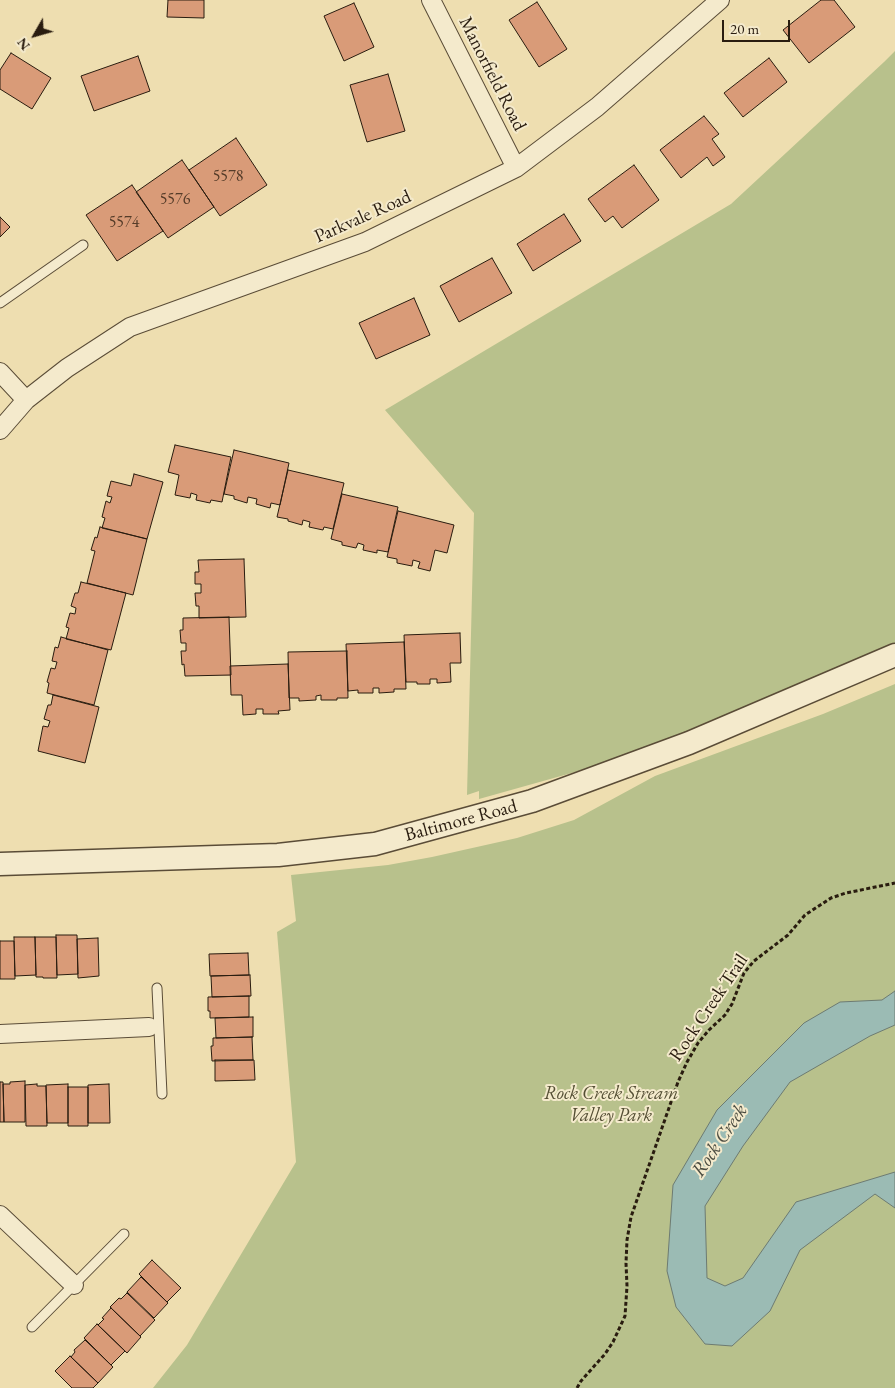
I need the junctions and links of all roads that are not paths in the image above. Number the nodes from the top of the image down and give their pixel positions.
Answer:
1 (431, 0) edge
2 (720, 0) edge
3 (516, 168) junction
4 (83, 245) dead end
5 (0, 303) edge
6 (0, 372) edge
7 (26, 400) junction
8 (0, 430) edge
9 (895, 655) edge
10 (0, 864) edge
11 (157, 988) dead end
12 (154, 1027) junction
13 (0, 1034) edge
14 (162, 1094) dead end
15 (0, 1215) edge
16 (124, 1234) dead end
17 (74, 1285) junction
18 (32, 1328) dead end

1 - 3 street, Manorfield Road
2 - 3 street, Parkvale Road
3 - 7 street, Parkvale Road
4 - 5 lane
6 - 7 street
7 - 8 street, Parkvale Road
9 - 10 street, Baltimore Road
11 - 12 lane
12 - 13 street
12 - 14 lane
15 - 17 street
16 - 17 lane
17 - 18 lane

